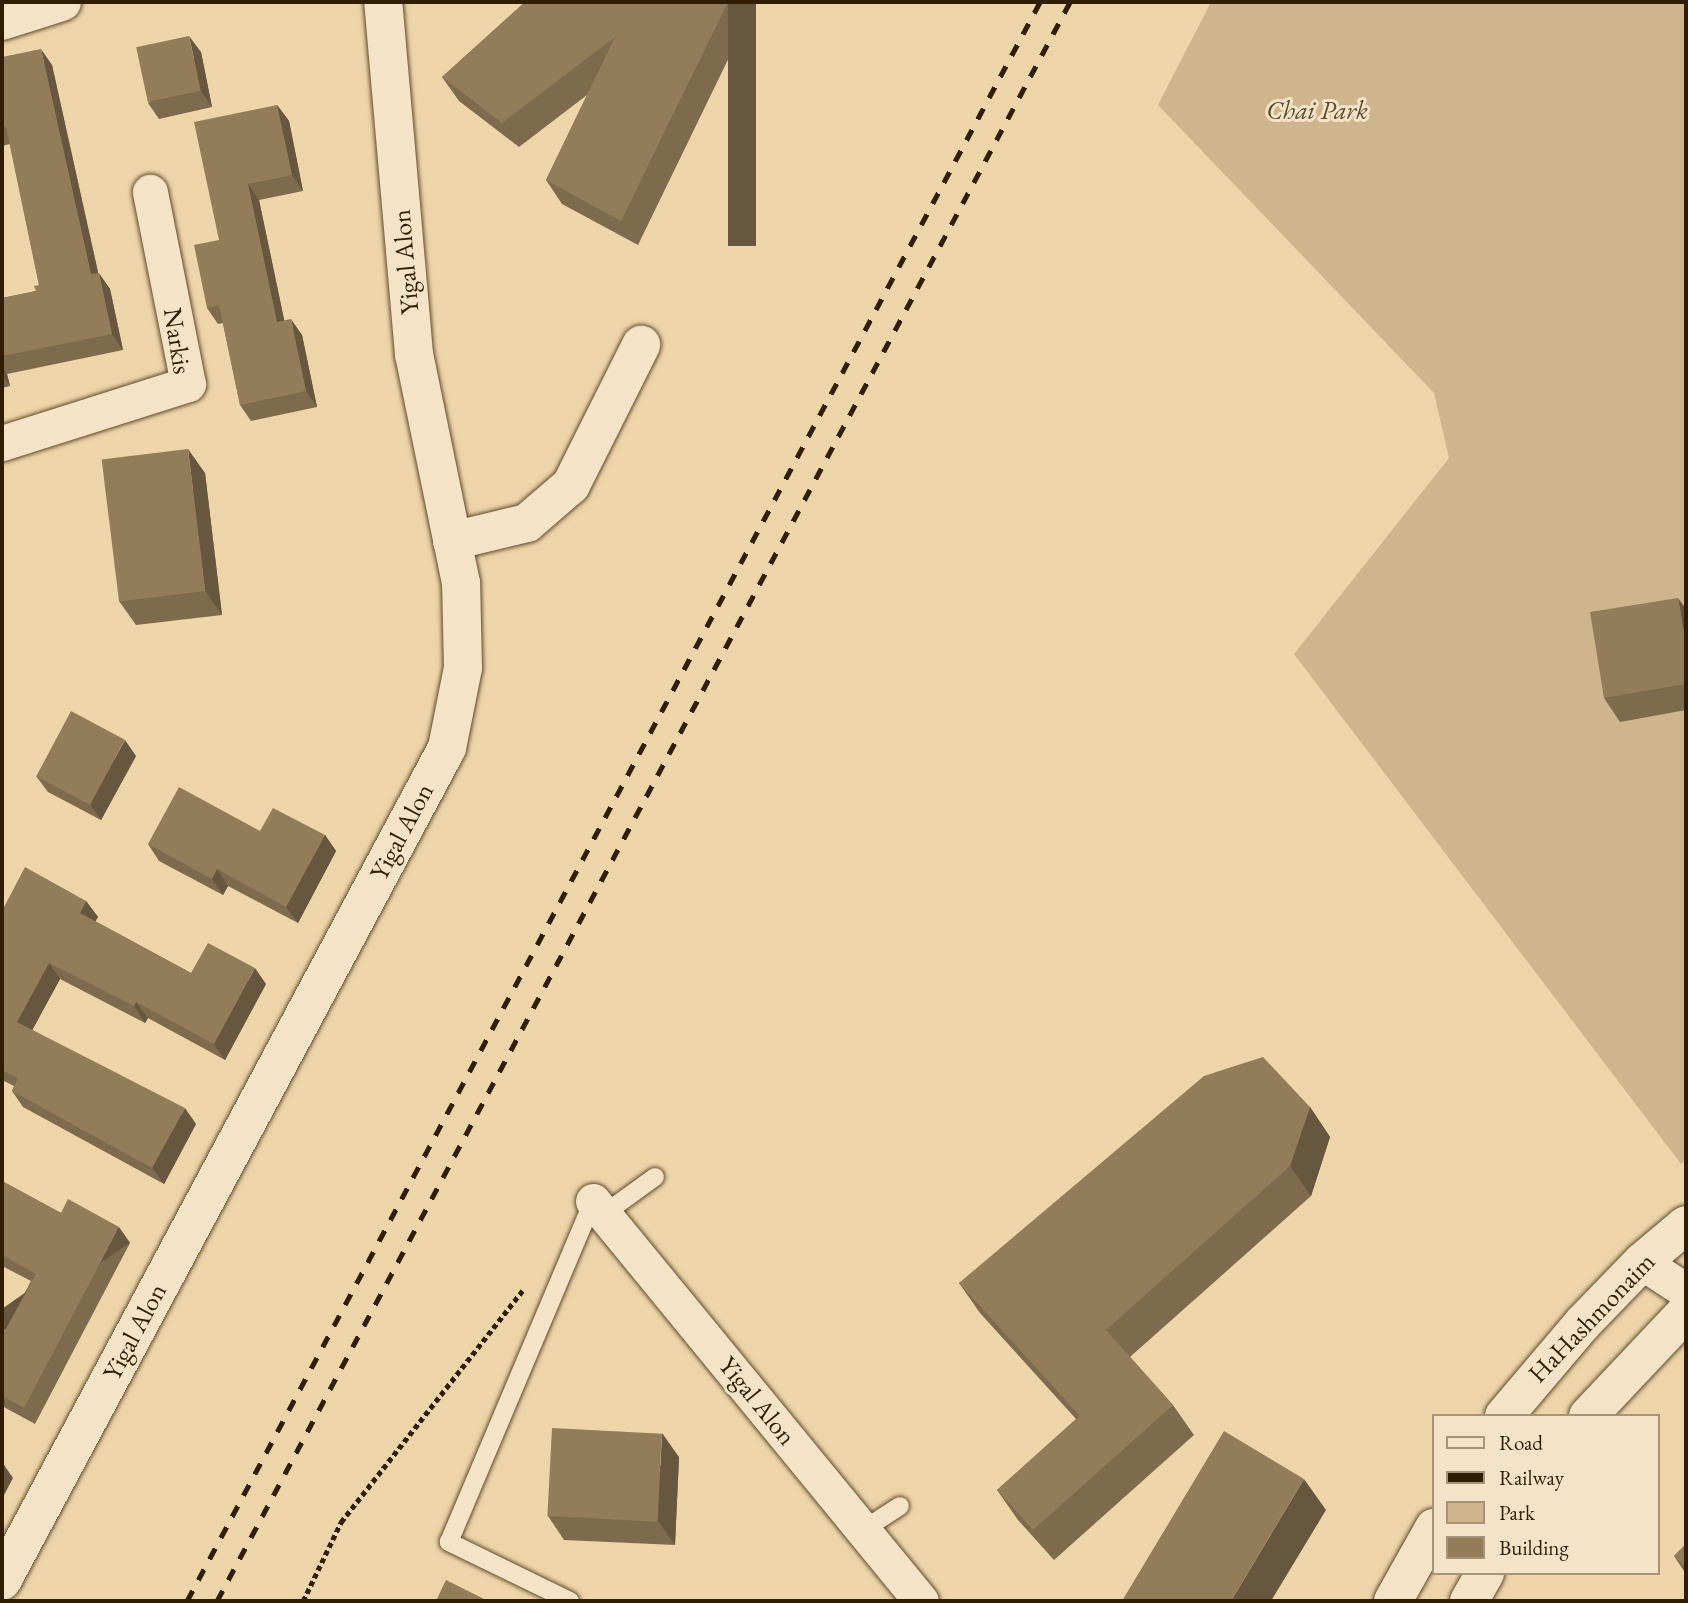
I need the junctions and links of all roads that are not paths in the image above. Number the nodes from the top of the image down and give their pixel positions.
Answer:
1 (62, 2) edge
2 (383, 2) edge
3 (2, 21) edge
4 (150, 192) dead end
5 (641, 345) dead end
6 (2, 443) edge
7 (452, 541) junction
8 (655, 1177) dead end
9 (598, 1208) junction
10 (1686, 1225) edge
11 (1642, 1262) junction
12 (1686, 1291) edge
13 (1686, 1312) edge
14 (1506, 1414) edge
15 (1590, 1414) edge
16 (901, 1506) dead end
17 (863, 1530) junction
18 (1432, 1532) edge
19 (1484, 1575) edge
20 (2, 1581) edge
21 (570, 1601) edge
22 (921, 1601) edge
23 (1393, 1601) edge
24 (1469, 1601) edge

1 - 3 street
2 - 7 street, Yigal Alon
4 - 6 street, Narkis
5 - 7 street
7 - 20 street, Yigal Alon
8 - 9 lane
9 - 17 street, Yigal Alon
9 - 21 lane
10 - 11 street, HaHashmonaim
11 - 12 street
11 - 14 street, HaHashmonaim
13 - 15 street
16 - 17 lane
17 - 22 street, Yigal Alon
18 - 23 street
19 - 24 street

